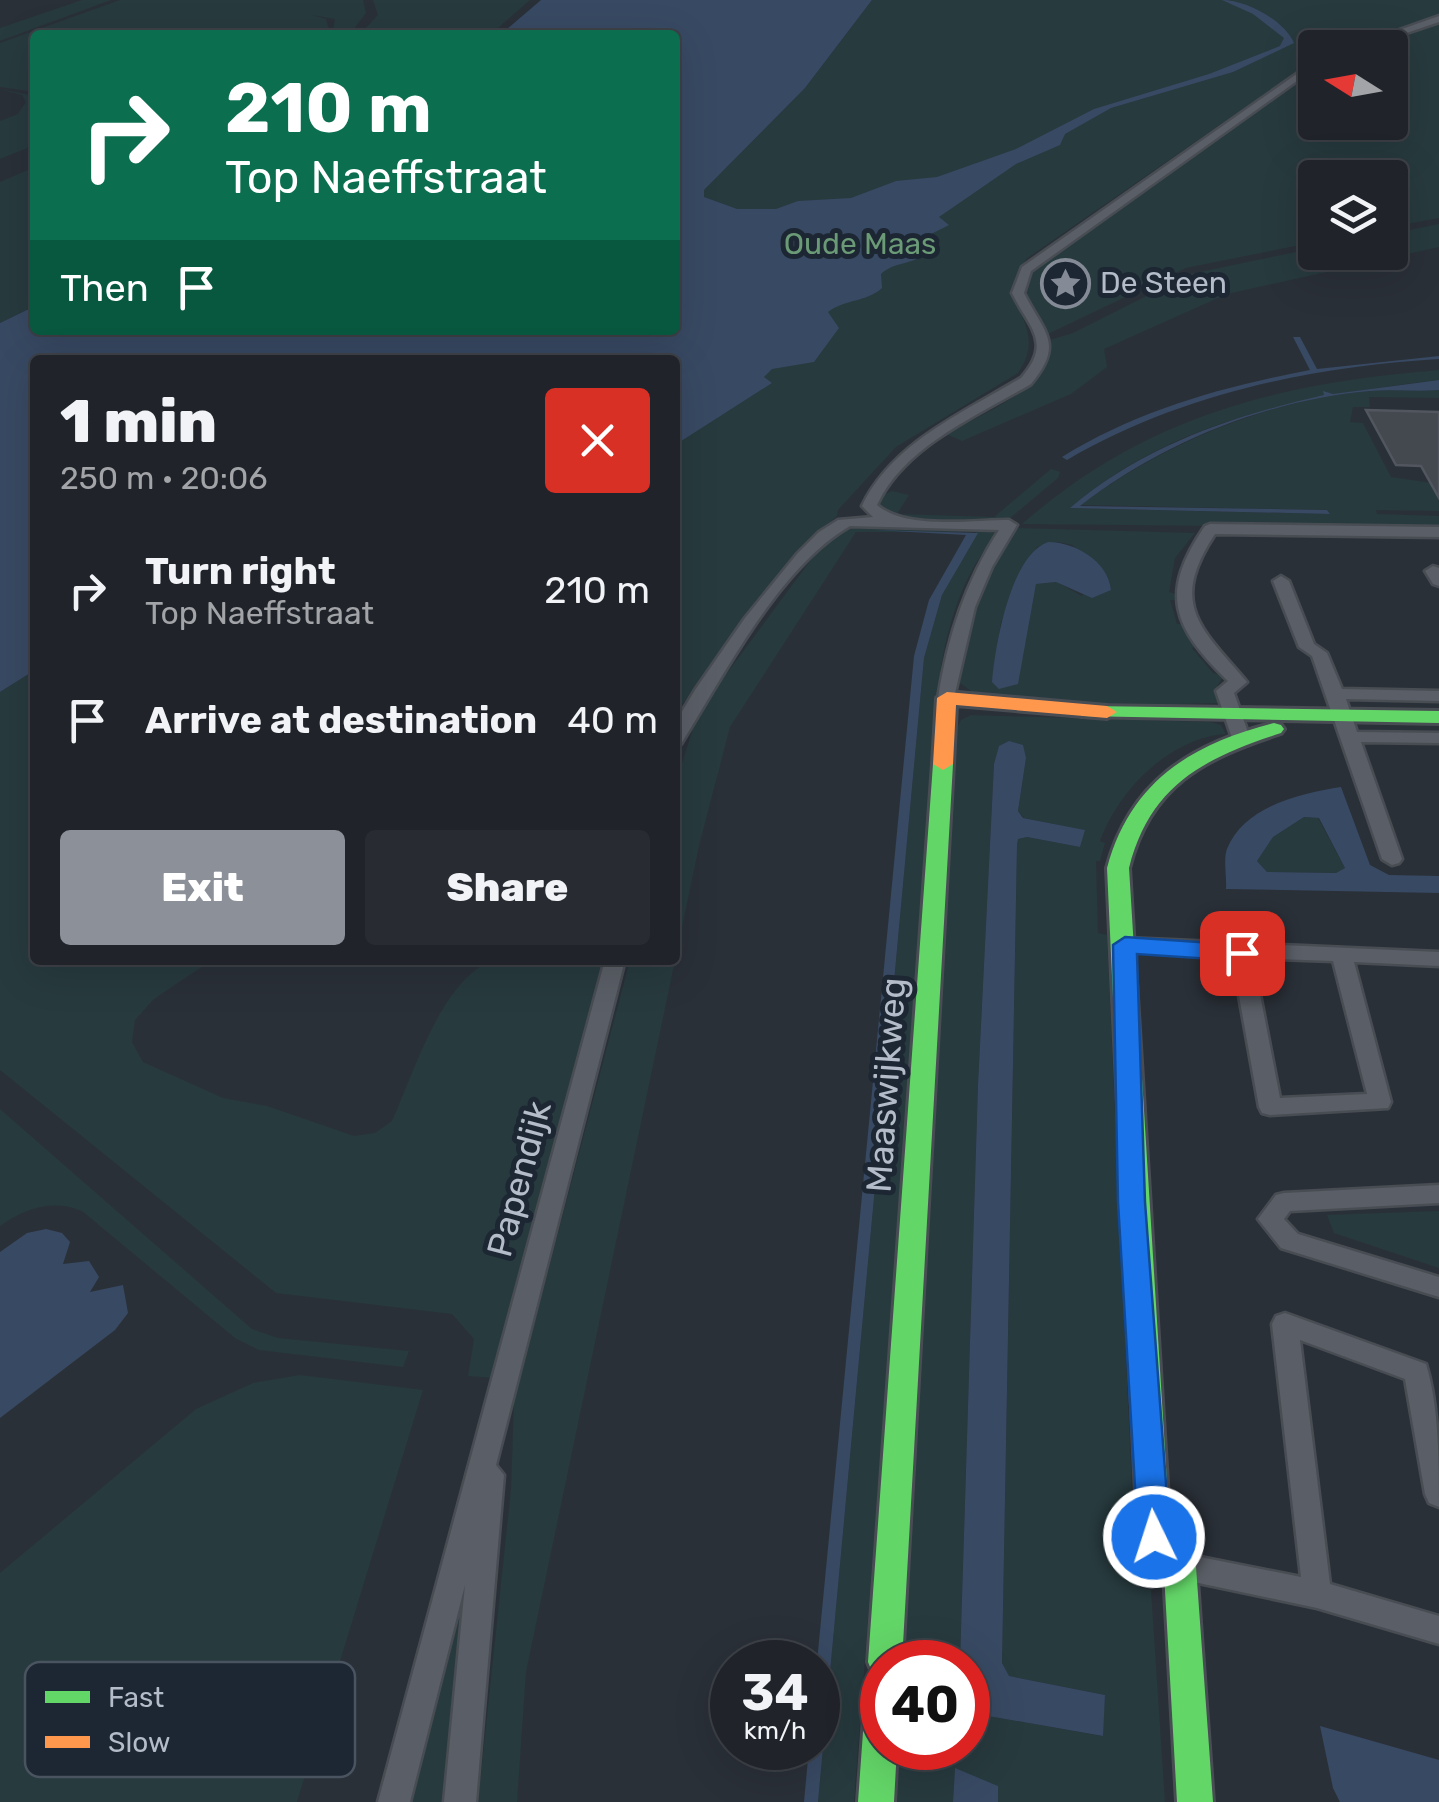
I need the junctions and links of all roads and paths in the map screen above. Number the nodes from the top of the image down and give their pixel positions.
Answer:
1 (1439, 19) edge
2 (1406, 30) edge
3 (1298, 76) edge
4 (896, 523) junction
5 (1439, 532) edge
6 (1281, 581) dead end
7 (1439, 696) edge
8 (947, 704) junction
9 (1231, 713) junction
10 (1344, 716) junction
11 (1439, 717) edge
12 (1274, 730) dead end
13 (680, 732) edge
14 (1241, 738) junction
15 (1439, 738) edge
16 (1392, 859) dead end
17 (1125, 945) junction
18 (1242, 953) junction
19 (1342, 955) junction
20 (1439, 959) edge
21 (613, 965) edge
22 (1439, 1194) edge
23 (1439, 1286) edge
24 (495, 1418) junction
25 (1439, 1494) edge
26 (1180, 1567) junction
27 (1316, 1594) junction
28 (1439, 1630) edge
29 (886, 1640) edge
30 (878, 1770) edge
31 (394, 1802) edge
32 (460, 1802) edge
33 (876, 1802) edge
34 (1195, 1802) edge

1 - 2 street
3 - 4 street
4 - 8 street, Maaswijkweg
4 - 13 street
5 - 9 street
6 - 10 street
7 - 10 street
8 - 9 street
8 - 29 street, Maaswijkweg
9 - 10 street
9 - 14 street
10 - 11 street
10 - 15 street
10 - 16 street
12 - 14 street
14 - 17 street
17 - 18 street
17 - 26 street
18 - 19 street
18 - 19 street
19 - 20 street
21 - 24 street, Papendijk
22 - 23 street
24 - 31 street, Papendijk
24 - 32 street, Papendijk
25 - 27 street
26 - 27 street
26 - 34 street
27 - 28 street
30 - 33 street

